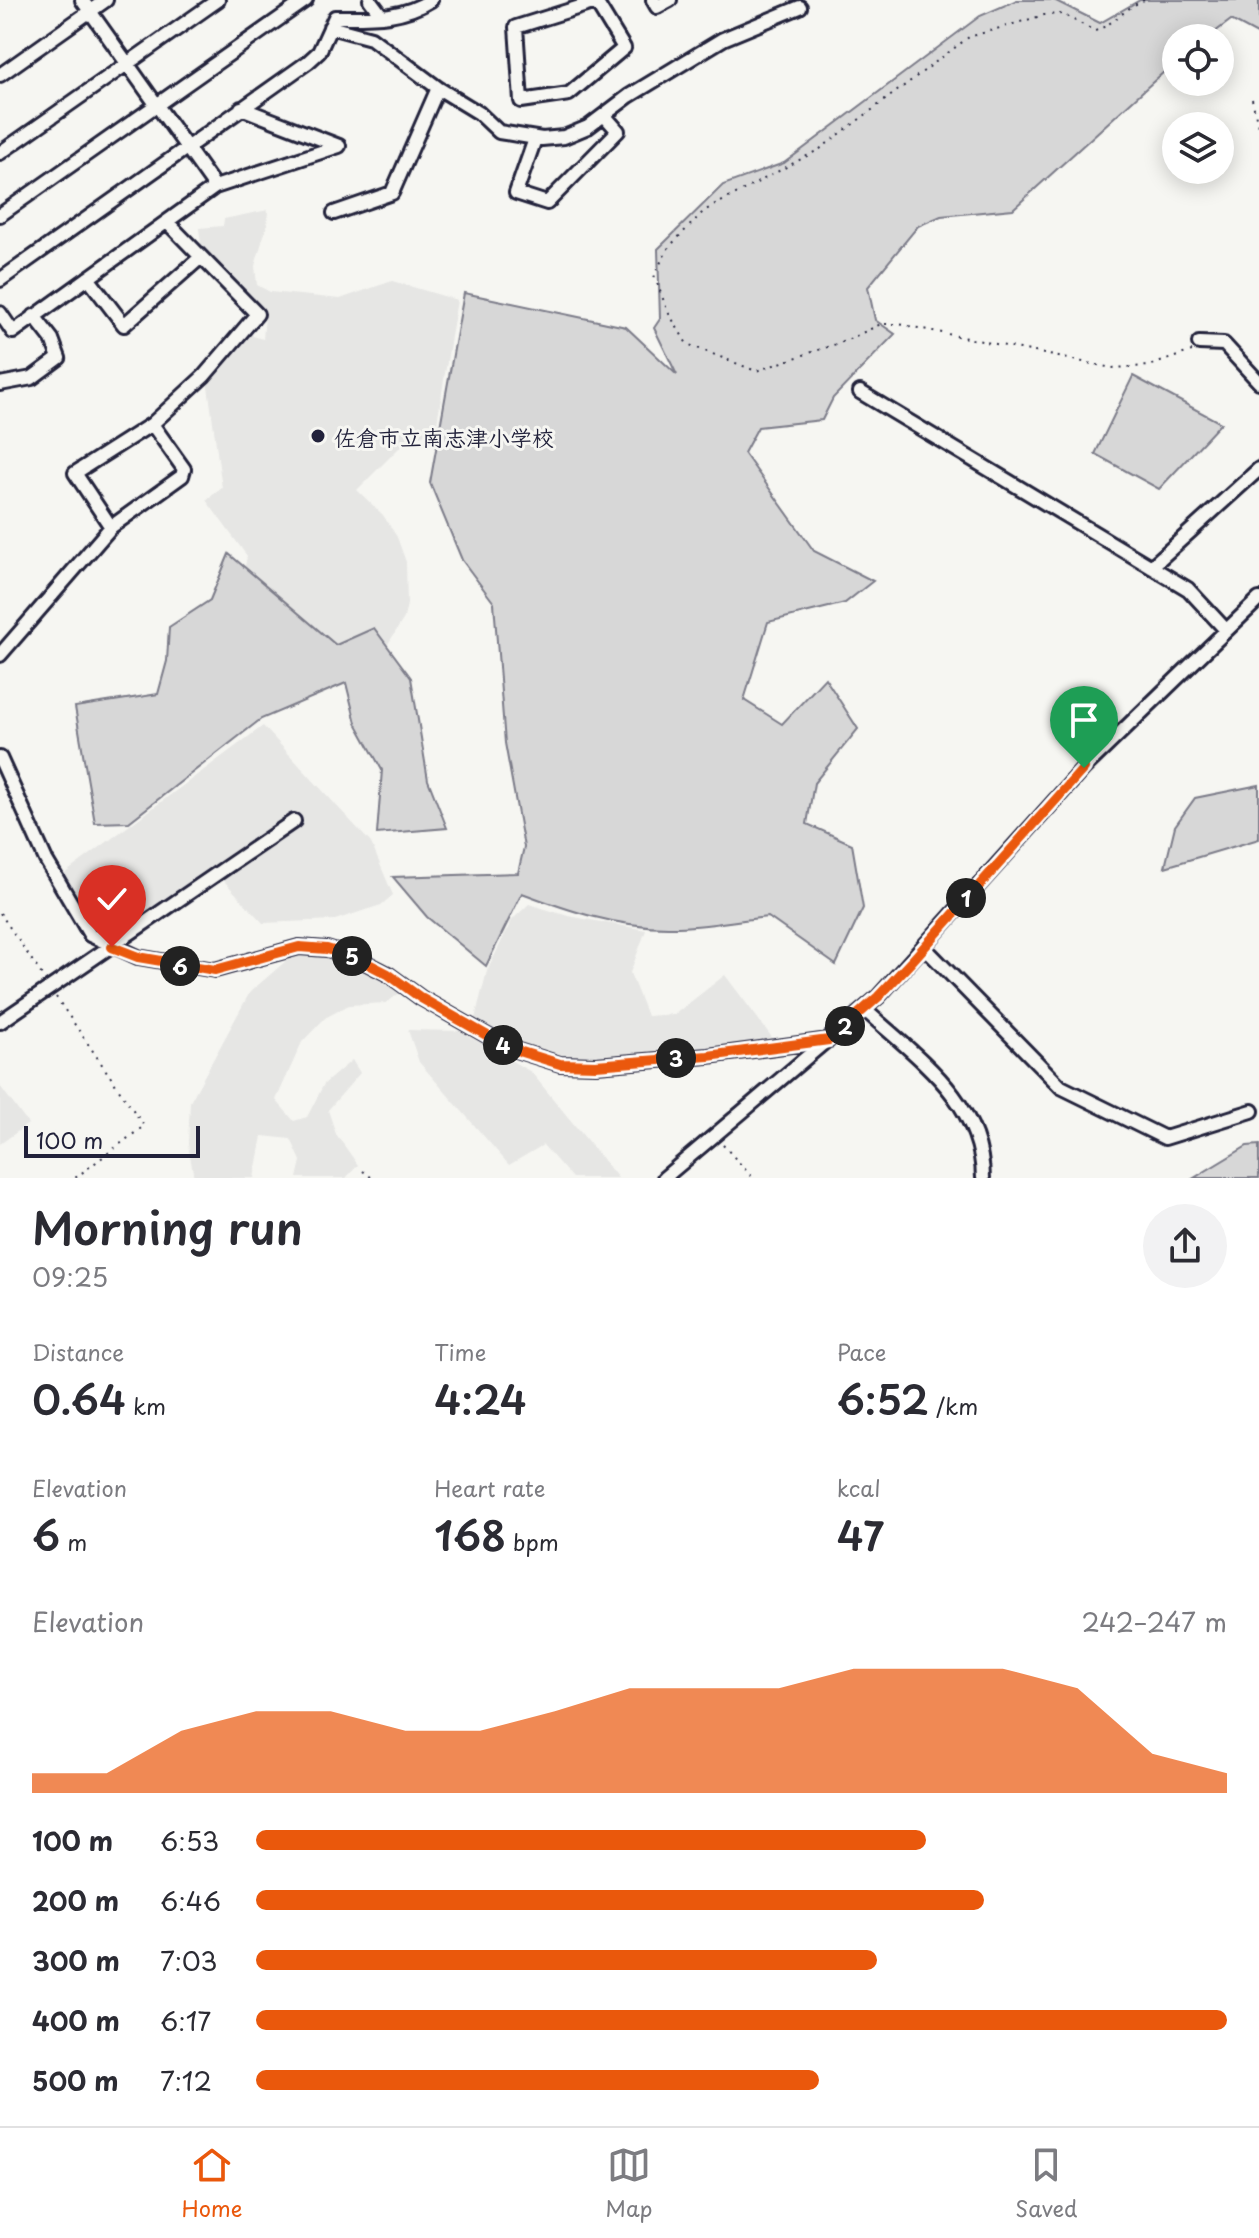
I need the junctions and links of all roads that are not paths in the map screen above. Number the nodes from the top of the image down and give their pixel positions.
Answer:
1 (82, 0) edge
2 (106, 0) edge
3 (218, 0) edge
4 (306, 0) edge
5 (370, 0) edge
6 (431, 0) edge
7 (653, 0) edge
8 (670, 0) edge
9 (554, 6) edge
10 (800, 7) dead end
11 (90, 12) junction
12 (382, 16) junction
13 (330, 27) junction
14 (127, 64) junction
15 (0, 75) edge
16 (438, 88) junction
17 (157, 105) junction
18 (241, 108) junction
19 (604, 115) junction
20 (535, 139) junction
21 (187, 148) junction
22 (0, 153) edge
23 (215, 187) junction
24 (334, 213) dead end
25 (0, 215) edge
26 (167, 222) junction
27 (201, 257) junction
28 (88, 278) junction
29 (0, 280) edge
30 (0, 313) edge
31 (34, 316) junction
32 (1206, 343) road end
33 (1259, 382) edge
34 (0, 384) edge
35 (860, 392) dead end
36 (152, 424) junction
37 (1259, 469) edge
38 (111, 527) junction
39 (1151, 567) junction
40 (1259, 599) edge
41 (1225, 629) junction
42 (0, 655) edge
43 (0, 758) edge
44 (294, 821) dead end
45 (112, 947) junction
46 (924, 947) junction
47 (864, 1009) junction
48 (0, 1022) edge
49 (829, 1040) junction
50 (1252, 1111) dead end
51 (664, 1178) edge
52 (983, 1178) edge

1 - 11 street
2 - 11 street
3 - 14 street
4 - 17 street
5 - 12 street
6 - 12 street
7 - 8 street
9 - 9 street
10 - 19 street
11 - 14 street
11 - 15 street
12 - 13 street
13 - 16 street
13 - 18 street
14 - 17 street
14 - 22 street
16 - 20 street
16 - 24 street
17 - 21 street
17 - 25 street
18 - 21 street
18 - 23 street
19 - 20 street
19 - 20 street
21 - 23 street
21 - 29 street
23 - 26 street
26 - 27 street
26 - 28 street
27 - 28 street
27 - 36 street
28 - 31 street
30 - 31 street
31 - 34 street
32 - 33 street
35 - 39 street
36 - 38 street
36 - 38 street
37 - 39 street
38 - 42 street
39 - 41 street
40 - 41 street
41 - 46 street
43 - 45 street
44 - 45 street
45 - 48 street
45 - 49 street
46 - 47 street
46 - 50 street
47 - 49 street
47 - 52 street
49 - 51 street

